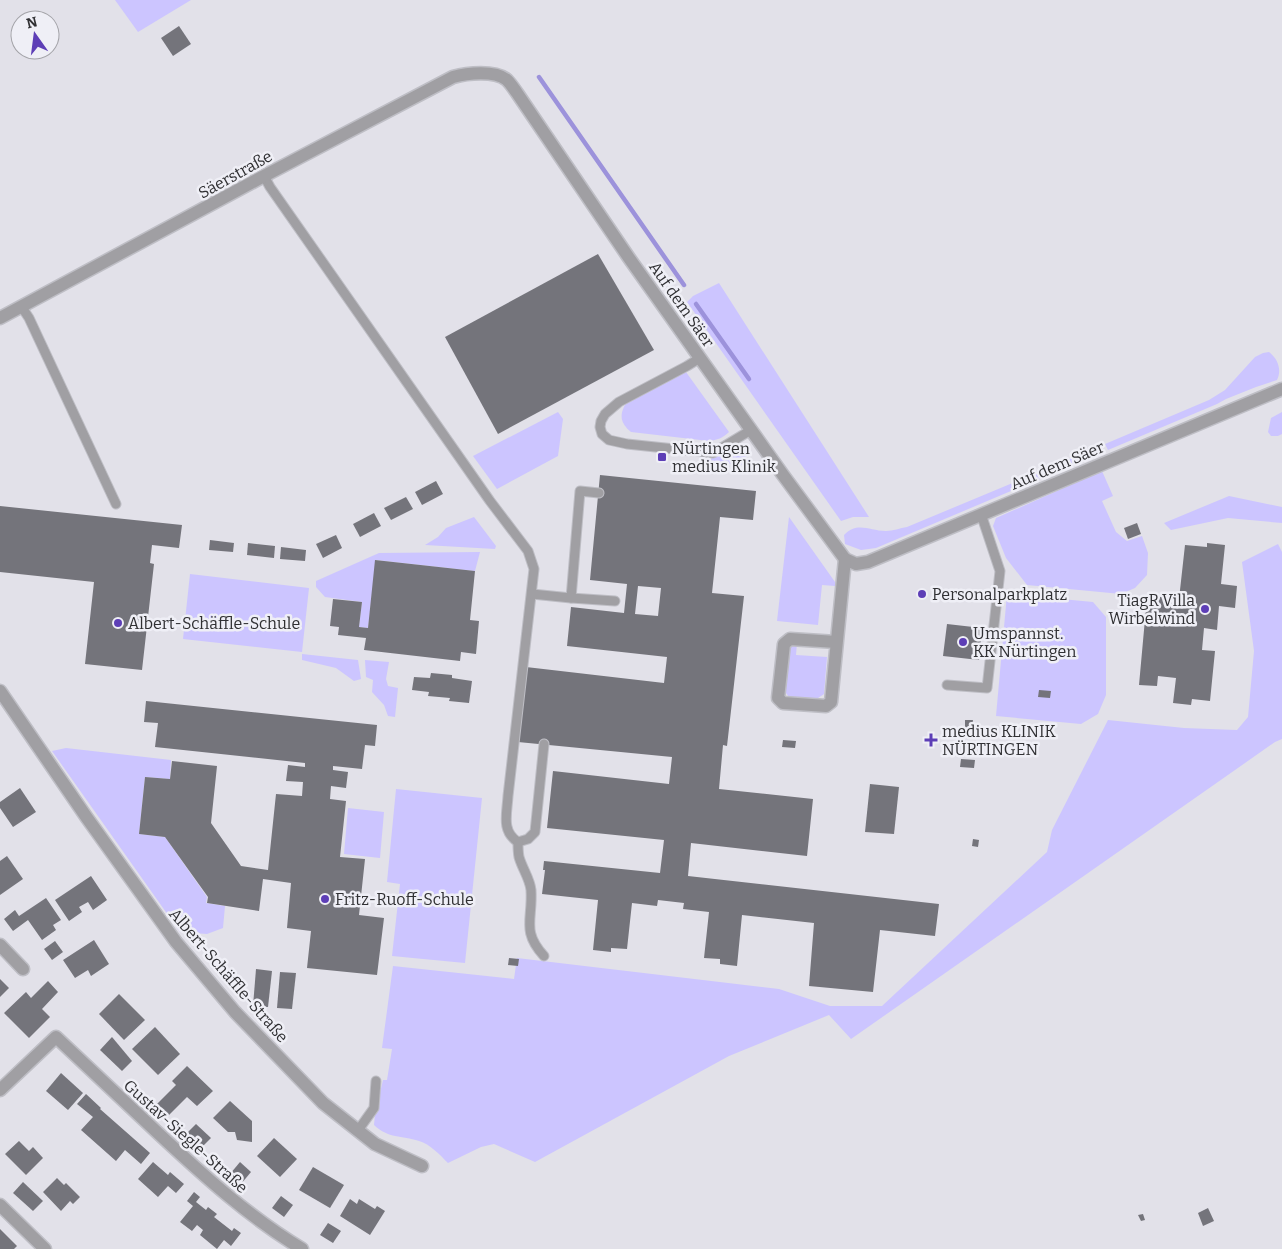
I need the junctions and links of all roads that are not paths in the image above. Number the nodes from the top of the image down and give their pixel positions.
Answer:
1 (490, 74) joint
2 (264, 176) junction
3 (21, 306) junction
4 (0, 318) edge
5 (700, 358) junction
6 (1282, 389) edge
7 (751, 430) junction
8 (599, 493) dead end
9 (116, 504) dead end
10 (981, 514) junction
11 (845, 559) junction
12 (532, 594) junction
13 (571, 598) junction
14 (615, 601) dead end
15 (836, 642) junction
16 (947, 685) dead end
17 (0, 691) edge
18 (544, 744) dead end
19 (518, 842) junction
20 (0, 945) edge
21 (544, 956) dead end
22 (23, 968) dead end
23 (376, 1081) dead end
24 (0, 1090) edge
25 (359, 1130) junction
26 (422, 1166) dead end
27 (0, 1205) edge
28 (45, 1249) edge
29 (302, 1249) edge

1 - 2 street, Säerstraße
1 - 5 street, Auf dem Säer
2 - 3 street, Säerstraße
2 - 12 lane
3 - 4 street, Säerstraße
3 - 9 lane
5 - 7 street, Auf dem Säer
5 - 7 lane
6 - 10 street, Auf dem Säer
7 - 11 street, Auf dem Säer
8 - 13 lane
10 - 11 street, Auf dem Säer
10 - 16 lane
11 - 15 street
12 - 13 lane
12 - 19 lane
13 - 14 lane
15 - 15 street
17 - 25 street, Albert-Schäffle-Straße
18 - 19 lane
19 - 21 lane
20 - 22 street
23 - 25 lane
24 - 29 street, Gustav-Siegle-Straße
25 - 26 street, Albert-Schäffle-Straße
27 - 28 street

